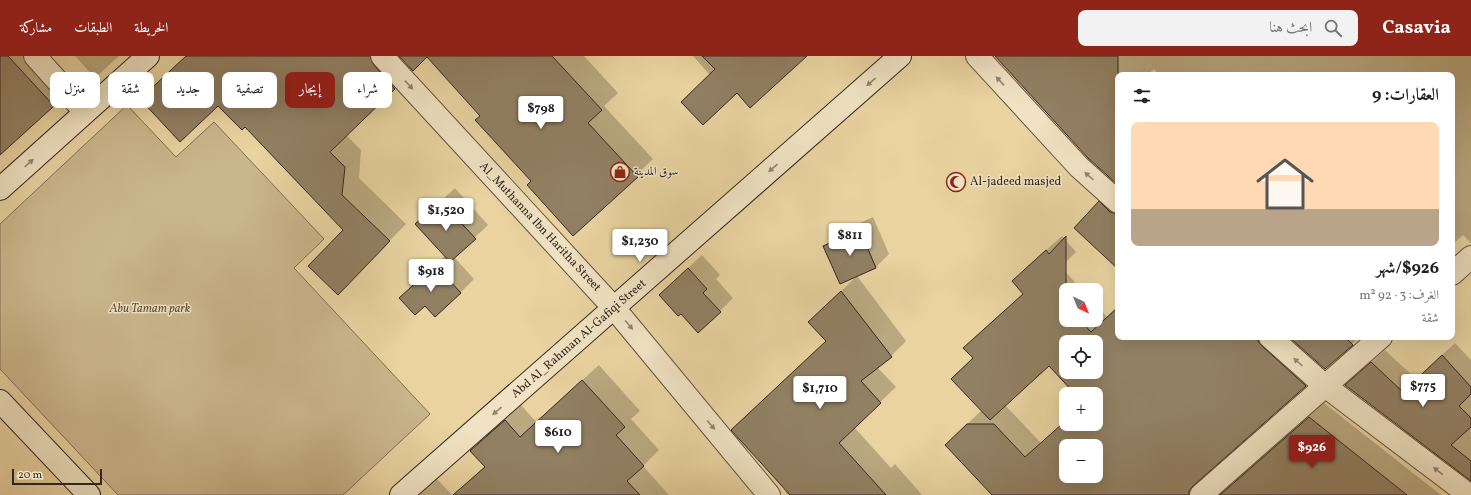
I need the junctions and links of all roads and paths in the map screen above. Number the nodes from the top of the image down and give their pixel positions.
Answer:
1 (35, 56) edge
2 (148, 56) edge
3 (382, 56) edge
4 (900, 56) edge
5 (977, 56) edge
6 (85, 112) junction
7 (0, 189) edge
8 (1115, 199) edge
9 (1471, 257) edge
10 (1455, 271) edge
11 (614, 308) junction
12 (1273, 340) edge
13 (1378, 340) edge
14 (1325, 386) junction
15 (0, 401) edge
16 (89, 495) edge
17 (401, 495) edge
18 (769, 495) edge
19 (1201, 495) edge
20 (1469, 495) edge

1 - 6 street
2 - 6 street
3 -> 11 street, Al_Muthanna Ibn Haritha Street
4 -> 11 street, Abd Al_Rahman Al-Gafiqi Street
8 -> 5 street
7 -> 6 street
9 - 10 street
11 -> 17 street, Abd Al_Rahman Al-Gafiqi Street
11 -> 18 street, Al_Muthanna Ibn Haritha Street
14 -> 12 street
13 - 14 street
14 - 19 street
20 -> 14 street
15 - 16 street

